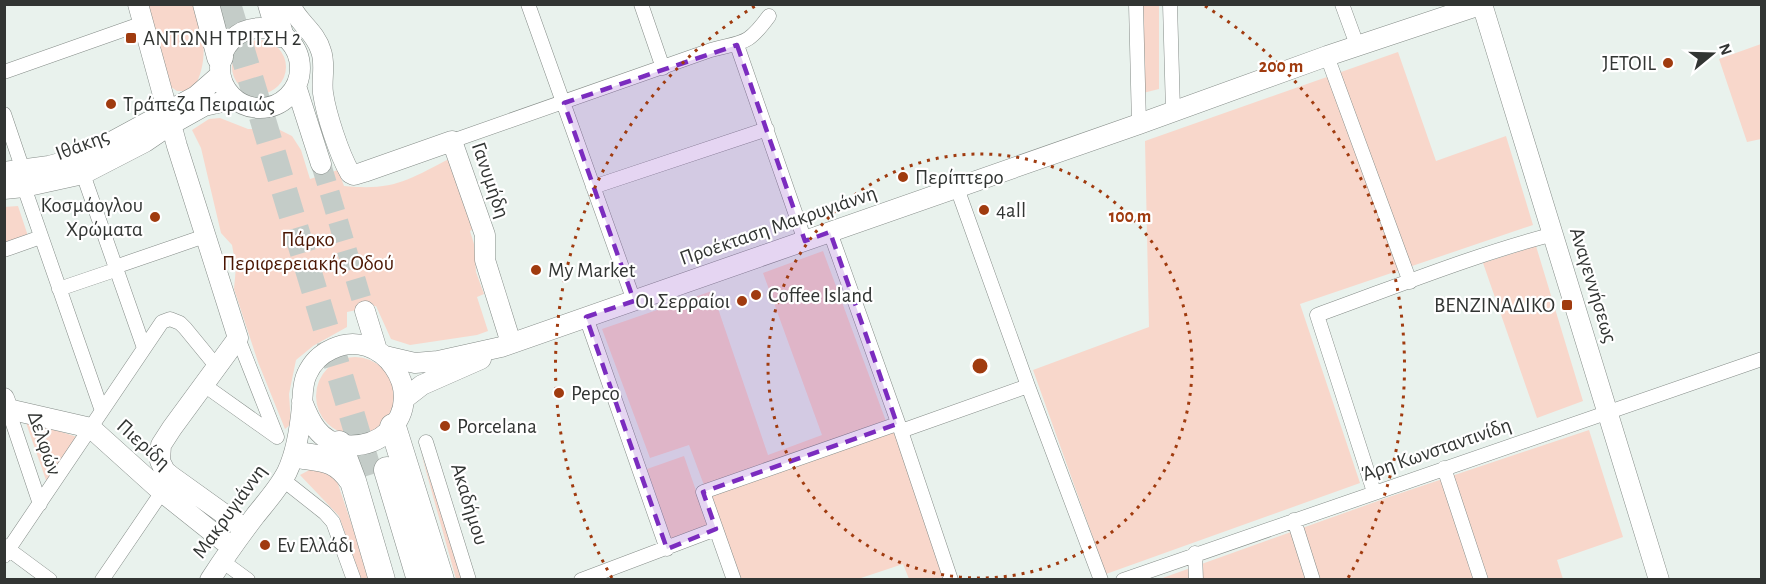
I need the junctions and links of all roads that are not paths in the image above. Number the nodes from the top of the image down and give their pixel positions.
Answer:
1 (206, 4) edge
2 (271, 4) edge
3 (290, 4) edge
4 (528, 4) edge
5 (641, 4) edge
6 (1136, 4) edge
7 (1170, 4) edge
8 (1342, 4) edge
9 (1482, 5) edge
10 (140, 14) edge
11 (769, 16) dead end
12 (280, 34) junction
13 (737, 45) junction
14 (1357, 45) junction
15 (1327, 56) junction
16 (220, 66) junction
17 (663, 68) junction
18 (4, 72) edge
19 (296, 86) junction
20 (236, 99) junction
21 (564, 103) junction
22 (265, 106) junction
23 (1173, 111) junction
24 (4, 114) edge
25 (169, 118) junction
26 (1139, 124) junction
27 (766, 129) junction
28 (310, 131) junction
29 (452, 141) junction
30 (321, 164) tunnel mouth
31 (83, 174) junction
32 (14, 180) edge
33 (593, 187) junction
34 (957, 188) junction
35 (830, 232) junction
36 (1554, 234) junction
37 (205, 236) junction
38 (41, 237) junction
39 (805, 241) junction
40 (4, 250) edge
41 (116, 267) junction
42 (1410, 282) junction
43 (59, 289) junction
44 (634, 301) junction
45 (586, 317) junction
46 (238, 338) junction
47 (343, 345) junction
48 (506, 345) junction
49 (144, 348) junction
50 (381, 353) junction
51 (1761, 359) edge
52 (218, 367) junction
53 (204, 385) junction
54 (1028, 386) junction
55 (404, 399) junction
56 (302, 401) junction
57 (102, 411) junction
58 (1607, 413) junction
59 (8, 416) edge
60 (393, 427) junction
61 (91, 428) junction
62 (899, 428) junction
63 (333, 442) junction
64 (426, 442) dead end
65 (1444, 468) junction
66 (291, 469) junction
67 (370, 476) junction
68 (166, 484) junction
69 (1374, 492) junction
70 (40, 504) junction
71 (1294, 519) junction
72 (245, 529) junction
73 (716, 529) junction
74 (667, 549) junction
75 (6, 550) edge
76 (1195, 553) junction
77 (226, 554) junction
78 (1156, 573) edge
79 (50, 579) edge
80 (102, 579) edge
81 (210, 579) edge
82 (248, 579) edge
83 (354, 579) edge
84 (382, 579) edge
85 (402, 579) edge
86 (420, 579) edge
87 (441, 579) edge
88 (469, 579) edge
89 (581, 579) edge
90 (734, 579) edge
91 (951, 579) edge
92 (1101, 579) edge
93 (1124, 579) edge
94 (1196, 579) edge
95 (1313, 579) edge
96 (1481, 579) edge
97 (1659, 579) edge

1 - 16 highway
2 - 12 highway
3 - 29 main road
4 - 21 street
5 - 17 street
6 - 26 street
7 - 23 street
8 - 14 street
9 - 14 main road
9 - 36 main road, Αναγεννήσεως
10 - 18 street
10 - 25 main road
11 - 13 street
12 - 16 main road, Ιθάκης
12 - 19 main road
13 - 17 street
13 - 27 street
14 - 15 main road
15 - 23 main road
15 - 42 street
16 - 20 main road
16 - 25 main road, Ιθάκης
17 - 21 street
19 - 22 main road
19 - 28 main road
20 - 22 main road, Ιθάκης
20 - 25 main road, Ιθάκης
21 - 29 street
21 - 33 street
22 - 28 main road, Ιθάκης
23 - 26 main road
24 - 32 street
25 - 31 main road, Ιθάκης
25 - 32 main road, Ιθάκης
25 - 37 main road
26 - 34 main road, Προέκταση Μακρυγιάννη
27 - 33 street
27 - 39 street
28 - 30 main road
29 - 48 main road, Γανυμήδη
31 - 32 main road, Ιθάκης
31 - 41 street
32 - 38 street
33 - 44 street
34 - 35 main road, Προέκταση Μακρυγιάννη
34 - 54 street
35 - 39 main road, Προέκταση Μακρυγιάννη
35 - 62 street
36 - 42 street
36 - 58 main road, Αναγεννήσεως
37 - 41 street
37 - 46 main road
38 - 40 street
38 - 43 street
39 - 44 main road, Προέκταση Μακρυγιάννη
41 - 43 street
41 - 49 street
42 - 69 street
43 - 57 street
44 - 45 main road, Προέκταση Μακρυγιάννη
45 - 48 main road, Προέκταση Μακρυγιάννη
45 - 74 street
46 - 52 main road
46 - 53 street
47 - 50 main road
47 - 50 main road
47 - 56 main road, Μακρυγιάννη
48 - 50 main road
48 - 55 main road
49 - 52 street
49 - 57 street
50 - 55 main road
51 - 58 street, Άρη Κωνσταντινίδη
52 - 53 main road
53 - 68 main road
54 - 62 street
54 - 92 street
55 - 60 main road
56 - 63 main road
56 - 66 main road, Μακρυγιάννη
57 - 61 street
58 - 65 street, Άρη Κωνσταντινίδη
58 - 97 main road, Αναγεννήσεως
59 - 61 main road, Πιερίδη
59 - 70 street, Δελφών
60 - 63 main road
60 - 87 highway
61 - 68 main road, Πιερίδη
61 - 70 street
62 - 73 street
62 - 91 street
63 - 66 main road, Μακρυγιάννη
63 - 67 highway
64 - 88 street, Ακαδήμου
65 - 69 street, Άρη Κωνσταντινίδη
65 - 96 street
66 - 67 highway
66 - 72 main road, Μακρυγιάννη
66 - 83 street
67 - 84 highway
67 - 85 highway
67 - 86 highway
68 - 72 main road, Πιερίδη
68 - 77 main road, Πιερίδη
68 - 80 street
69 - 71 street, Άρη Κωνσταντινίδη
70 - 75 street
71 - 76 street, Άρη Κωνσταντινίδη
71 - 95 street
72 - 77 main road, Μακρυγιάννη
73 - 74 street
73 - 90 street
74 - 89 street
75 - 79 street
76 - 78 street, Άρη Κωνσταντινίδη
76 - 94 street
77 - 81 main road, Μακρυγιάννη
77 - 82 street, Πιερίδη
78 - 93 street, Άρη Κωνσταντινίδη

